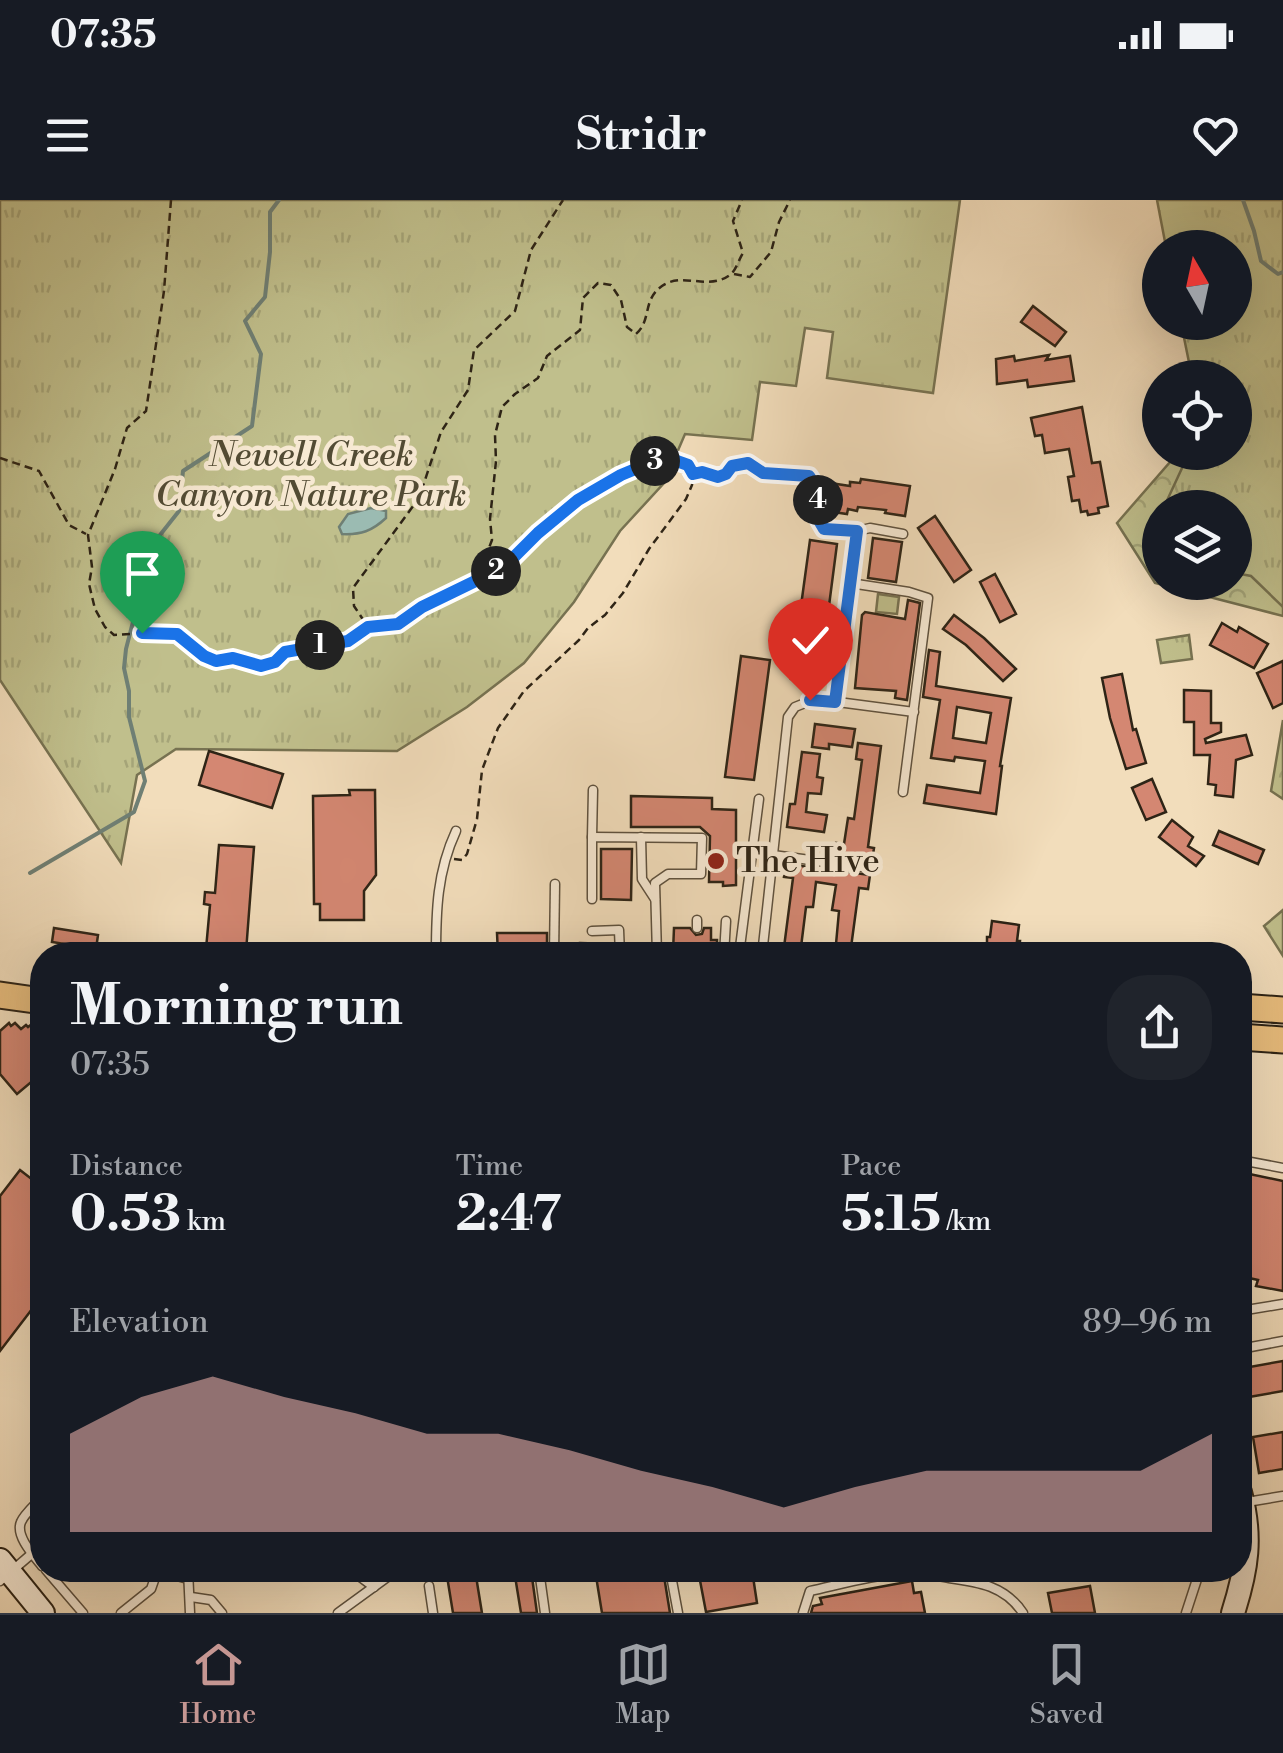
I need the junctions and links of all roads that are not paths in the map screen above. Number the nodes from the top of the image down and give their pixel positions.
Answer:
1 (763, 473) road end
2 (857, 531) junction
3 (904, 534) dead end
4 (850, 584) junction
5 (835, 702) junction
6 (914, 712) junction
7 (593, 790) dead end
8 (903, 792) dead end
9 (759, 799) dead end
10 (456, 831) dead end
11 (592, 837) junction
12 (641, 838) junction
13 (773, 855) junction
14 (869, 868) dead end
15 (554, 884) dead end
16 (592, 900) dead end
17 (656, 900) junction
18 (726, 921) dead end
19 (592, 931) dead end
20 (436, 942) edge
21 (554, 942) edge
22 (619, 942) edge
23 (656, 942) edge
24 (725, 942) edge
25 (741, 942) edge
26 (763, 942) edge
27 (0, 995) edge
28 (30, 999) edge
29 (1252, 1008) edge
30 (1283, 1010) edge
31 (1252, 1038) edge
32 (1283, 1040) edge
33 (1252, 1162) edge
34 (1283, 1168) edge
35 (1283, 1304) edge
36 (1252, 1309) edge
37 (1283, 1341) edge
38 (1252, 1347) edge
39 (1283, 1496) edge
40 (1252, 1497) edge
41 (30, 1511) edge
42 (30, 1550) edge
43 (30, 1555) edge
44 (3, 1571) edge
45 (56, 1582) edge
46 (153, 1582) edge
47 (189, 1582) edge
48 (367, 1582) edge
49 (381, 1582) edge
50 (541, 1582) edge
51 (672, 1582) edge
52 (853, 1582) edge
53 (977, 1582) edge
54 (1196, 1582) edge
55 (1242, 1582) edge
56 (429, 1586) dead end
57 (374, 1587) junction
58 (190, 1597) junction
59 (43, 1613) edge
60 (83, 1613) edge
61 (122, 1613) edge
62 (190, 1613) edge
63 (222, 1613) edge
64 (338, 1613) edge
65 (434, 1613) edge
66 (546, 1613) edge
67 (678, 1613) edge
68 (803, 1613) edge
69 (1023, 1613) edge
70 (1186, 1613) edge
71 (1233, 1613) edge

1 - 2 lane
2 - 3 lane
2 - 4 lane
4 - 5 lane
4 - 6 lane
5 - 6 lane
5 - 13 lane
6 - 8 lane
7 - 11 lane
9 - 25 lane
10 - 20 lane
11 - 12 lane
11 - 16 lane
12 - 17 lane
12 - 17 lane
13 - 14 lane
13 - 26 lane
15 - 21 lane
17 - 23 lane
18 - 24 lane
19 - 22 lane
27 - 28 main road
29 - 30 main road
31 - 32 main road
33 - 34 lane
35 - 36 lane
37 - 38 lane
39 - 40 lane
41 - 42 lane
43 - 44 lane
44 - 59 street
45 - 60 lane
46 - 61 lane
47 - 58 lane
48 - 57 lane
49 - 57 lane
50 - 66 lane
51 - 67 lane
52 - 68 lane
53 - 69 lane
54 - 70 lane
55 - 71 street
56 - 65 lane
57 - 64 lane
58 - 62 lane
58 - 63 lane

